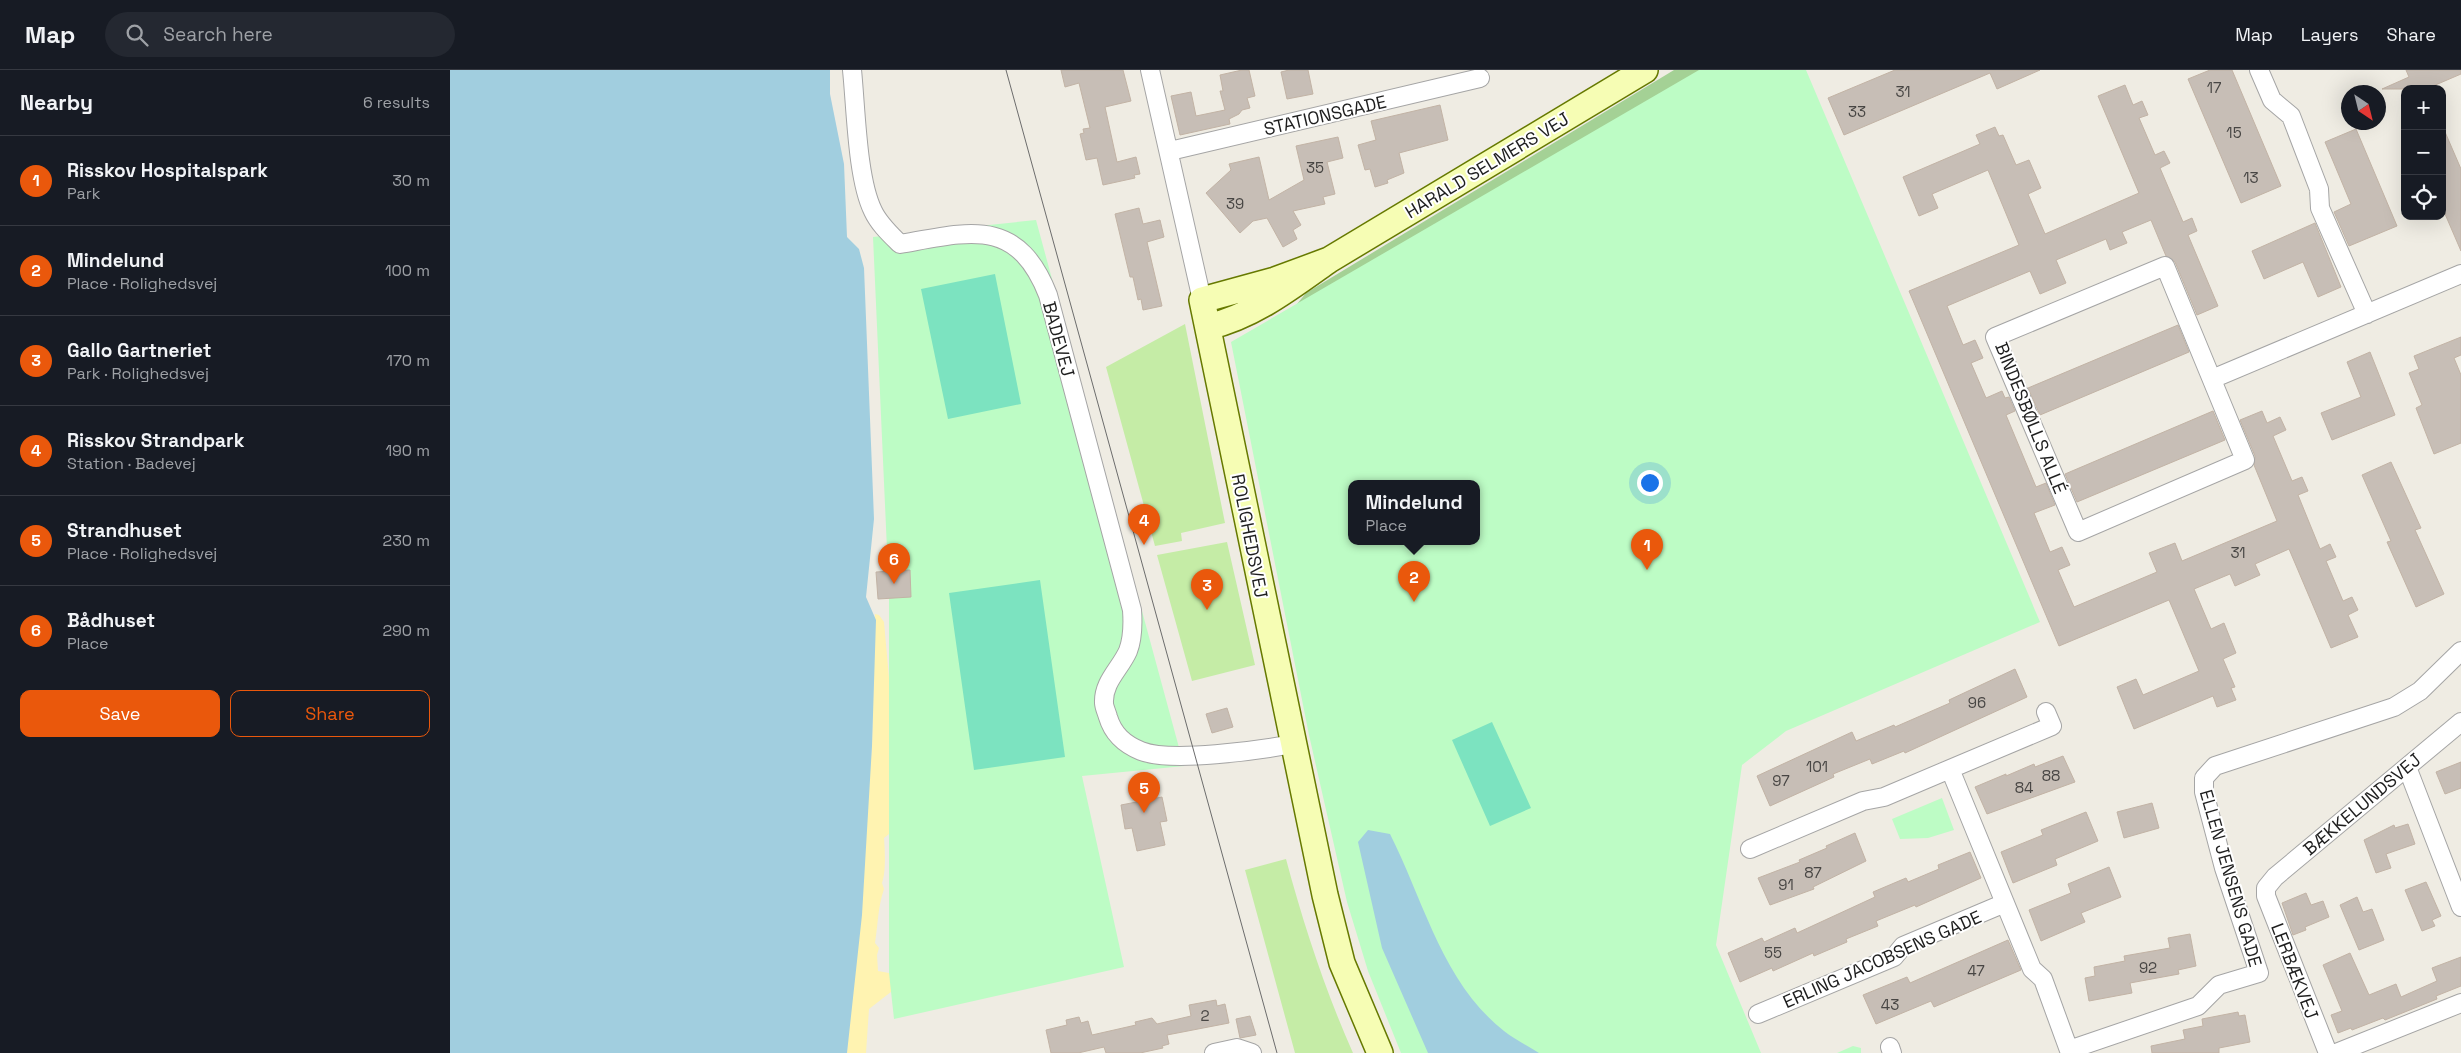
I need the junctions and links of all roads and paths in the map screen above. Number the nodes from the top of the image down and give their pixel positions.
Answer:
1 (852, 70) edge
2 (1150, 70) edge
3 (1645, 70) edge
4 (2259, 70) edge
5 (1480, 78) dead end
6 (1170, 151) junction
7 (1329, 260) junction
8 (2461, 274) edge
9 (1202, 300) junction
10 (2366, 314) junction
11 (1208, 327) junction
12 (2212, 379) junction
13 (2461, 651) edge
14 (2046, 712) dead end
15 (2461, 722) edge
16 (1293, 744) junction
17 (2407, 767) junction
18 (1950, 769) junction
19 (1750, 849) dead end
20 (2266, 888) joint
21 (2005, 903) junction
22 (2461, 907) edge
23 (2461, 1003) edge
24 (1758, 1014) dead end
25 (2070, 1052) edge
26 (1214, 1053) edge
27 (1252, 1053) edge
28 (1380, 1053) edge
29 (2328, 1053) edge
30 (2336, 1053) edge

1 - 16 street, BADEVEJ
2 - 6 street
3 - 7 street, HARALD SELMERS VEJ
4 - 10 street
5 - 6 street, STATIONSGADE
6 - 9 street
7 - 9 street, HARALD SELMERS VEJ
7 - 11 street, HARALD SELMERS VEJ
8 - 10 street
9 - 11 street, ROLIGHEDSVEJ
10 - 12 street
11 - 16 street, ROLIGHEDSVEJ
12 - 12 street, BINDESBØLLS ALLÉ
13 - 25 street, ELLEN JENSENS GADE
14 - 18 street
15 - 17 street, BÆKKELUNDSVEJ
16 - 28 street, ROLIGHEDSVEJ
17 - 20 street, BÆKKELUNDSVEJ
17 - 22 street
18 - 19 street
18 - 21 street
20 - 29 street, LERBÆKVEJ
21 - 24 street, ERLING JACOBSENS GADE
21 - 25 street
23 - 30 street
26 - 27 street

